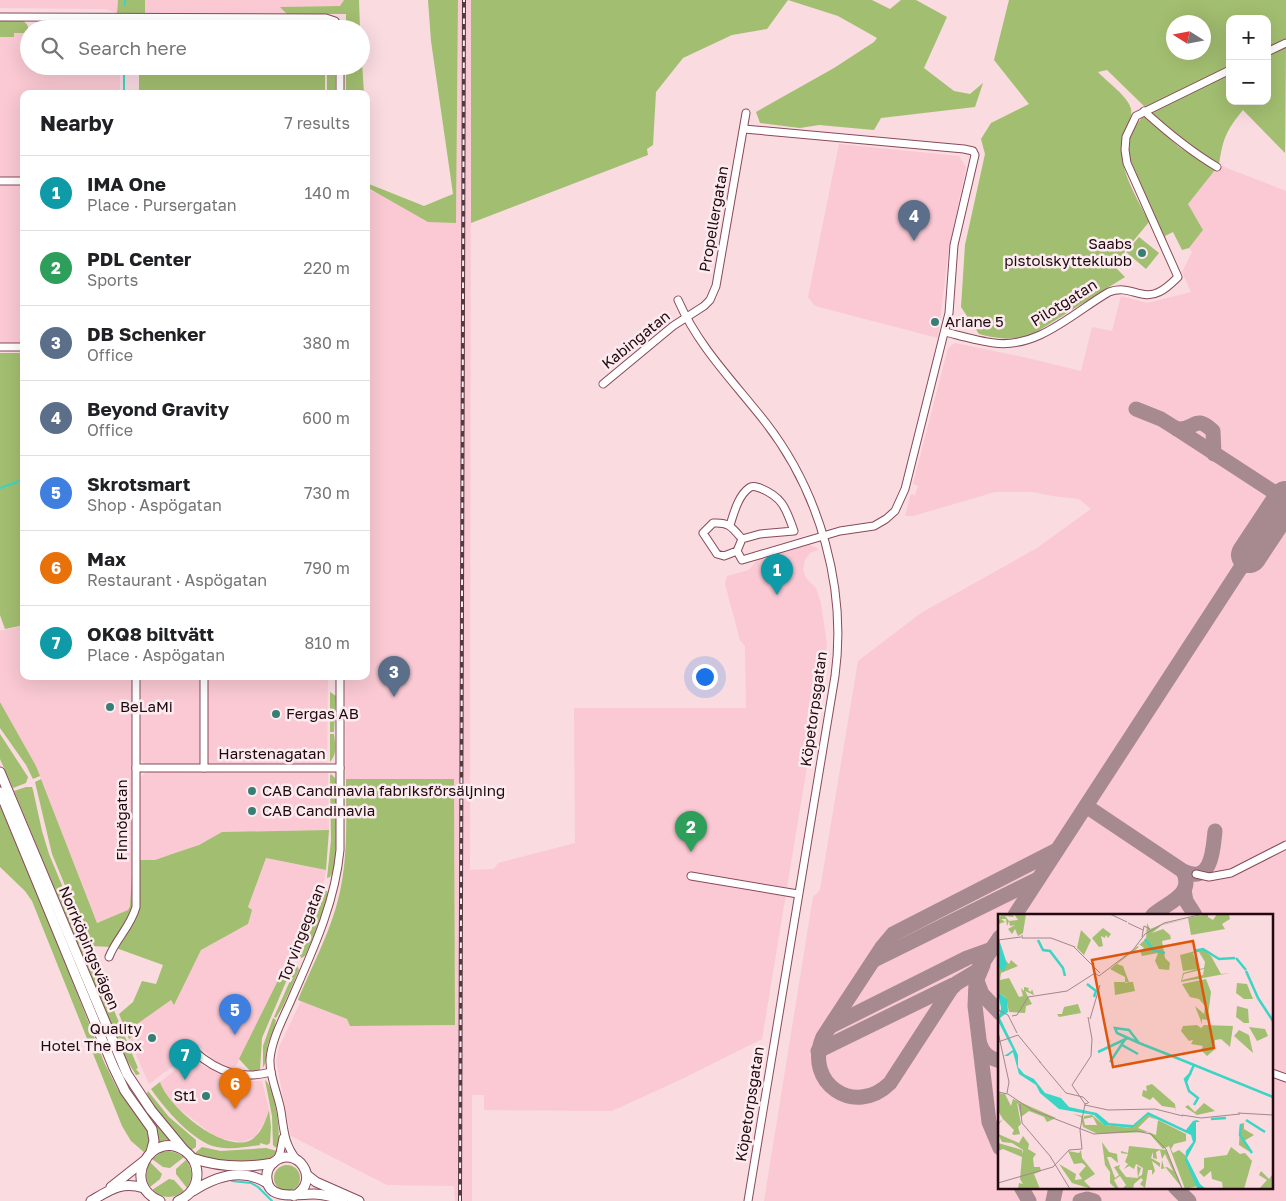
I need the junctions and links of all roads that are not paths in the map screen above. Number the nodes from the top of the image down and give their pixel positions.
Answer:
1 (0, 16) edge
2 (332, 20) edge
3 (1286, 44) edge
4 (1271, 50) edge
5 (1226, 72) edge
6 (340, 75) edge
7 (340, 90) edge
8 (1144, 111) junction
9 (746, 113) dead end
10 (744, 129) junction
11 (1217, 167) dead end
12 (0, 181) edge
13 (20, 181) edge
14 (678, 300) dead end
15 (686, 317) junction
16 (945, 332) junction
17 (0, 347) edge
18 (20, 347) edge
19 (603, 384) dead end
20 (730, 526) junction
21 (823, 536) junction
22 (742, 539) junction
23 (738, 551) junction
24 (136, 680) edge
25 (204, 680) edge
26 (340, 680) edge
27 (136, 768) junction
28 (204, 768) junction
29 (340, 768) junction
30 (0, 772) edge
31 (0, 792) edge
32 (1286, 845) edge
33 (1196, 874) dead end
34 (691, 876) dead end
35 (798, 894) junction
36 (109, 957) dead end
37 (195, 1052) dead end
38 (271, 1072) junction
39 (1274, 1074) edge
40 (1286, 1078) edge
41 (283, 1135) junction
42 (184, 1150) junction
43 (151, 1152) junction
44 (192, 1158) junction
45 (297, 1160) junction
46 (144, 1161) junction
47 (275, 1161) junction
48 (307, 1175) junction
49 (267, 1183) junction
50 (106, 1192) junction
51 (149, 1195) edge
52 (294, 1196) junction
53 (184, 1198) edge
54 (90, 1201) edge
55 (160, 1201) edge
56 (344, 1201) edge
57 (359, 1201) edge
58 (748, 1201) edge

1 - 2 street
3 - 4 street
5 - 8 street, Pilotgatan
6 - 7 street
8 - 11 street
8 - 16 street, Pilotgatan
9 - 10 street, Propellergatan
10 - 15 street, Propellergatan
10 - 16 street
12 - 13 street
14 - 15 street, Köpetorpsgatan
15 - 19 street, Kabingatan
15 - 21 street, Köpetorpsgatan
16 - 21 street
17 - 18 street
20 - 22 street
20 - 22 street
20 - 23 street
21 - 23 street
21 - 35 street, Köpetorpsgatan
22 - 23 street
24 - 27 street, Finnögatan
25 - 28 street, Harstenagatan
26 - 29 street, Torvingegatan
27 - 28 street, Harstenagatan
27 - 36 street, Finnögatan
28 - 29 street, Harstenagatan
29 - 38 street, Torvingegatan
30 - 42 main road, Norrköpingsvägen
31 - 43 main road, Norrköpingsvägen
32 - 33 street
34 - 35 street
35 - 58 street, Köpetorpsgatan
37 - 38 street
38 - 41 street, Torvingegatan
39 - 40 street
41 - 45 street, Torvingegatan
41 - 47 street, Torvingegatan
42 - 43 main road
42 - 44 main road, Norrköpingsvägen
43 - 46 main road
44 - 47 main road
44 - 53 main road
45 - 47 main road
45 - 48 main road
46 - 50 main road
46 - 51 main road
47 - 49 main road
48 - 52 main road
48 - 57 main road
49 - 52 main road
49 - 53 main road
50 - 51 main road
50 - 54 main road
51 - 55 main road
52 - 56 main road

